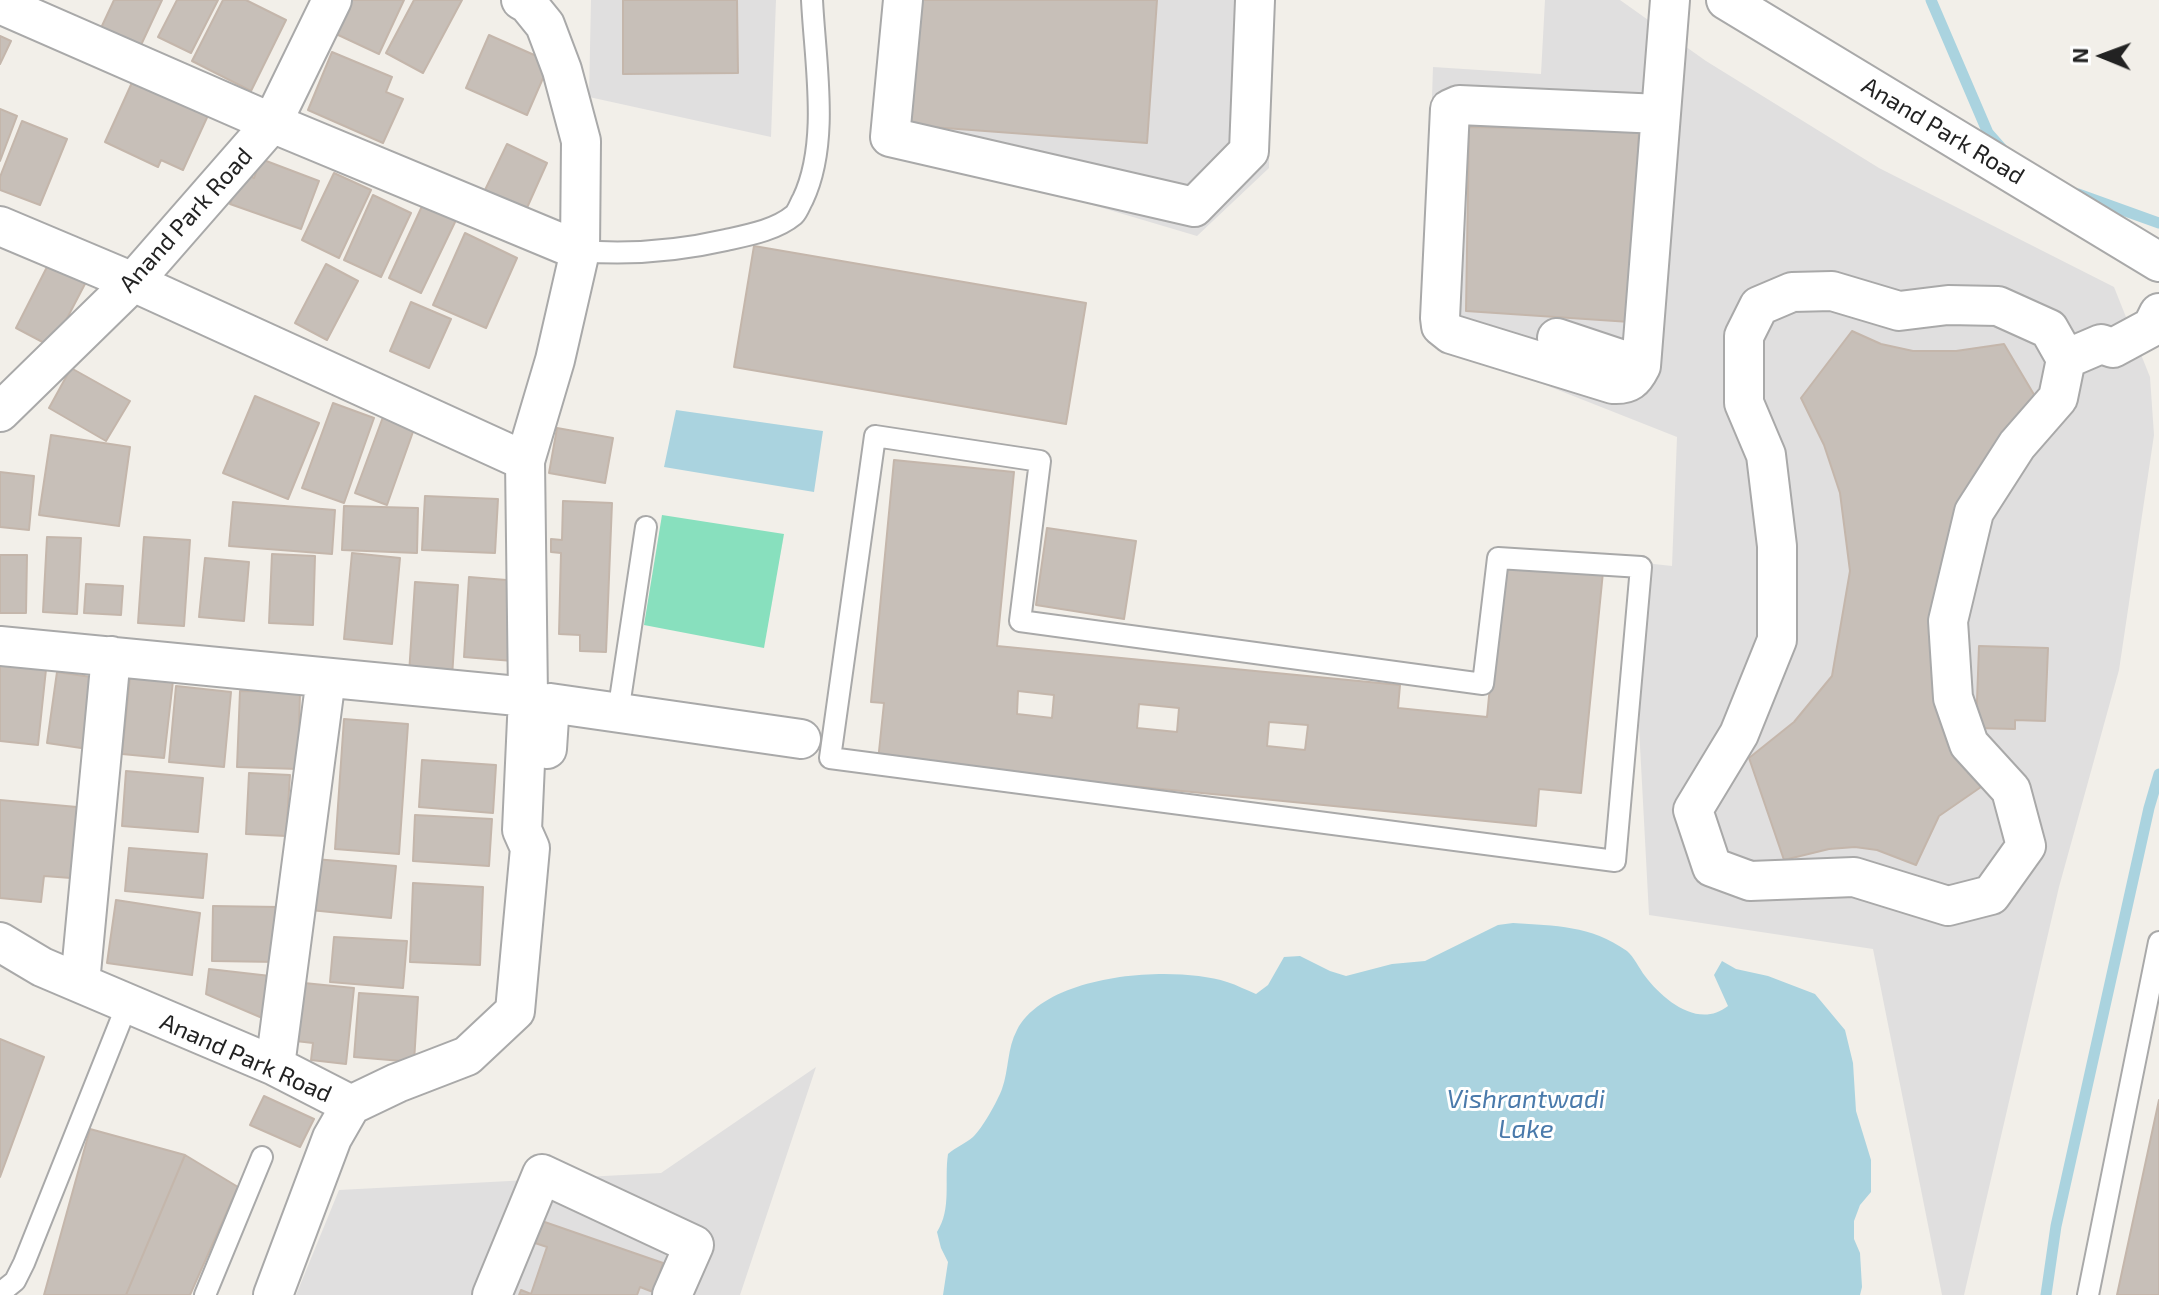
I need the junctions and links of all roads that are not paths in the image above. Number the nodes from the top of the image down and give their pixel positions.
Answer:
1 (332, 0) edge
2 (521, 0) edge
3 (812, 0) edge
4 (903, 0) edge
5 (1255, 0) edge
6 (1670, 0) edge
7 (1726, 0) edge
8 (0, 4) edge
9 (1660, 114) junction
10 (272, 123) junction
11 (0, 226) edge
12 (580, 251) junction
13 (2159, 262) edge
14 (133, 282) junction
15 (2159, 311) edge
16 (1557, 338) dead end
17 (2066, 359) junction
18 (1641, 366) junction
19 (0, 412) edge
20 (525, 461) junction
21 (646, 527) dead end
22 (0, 646) edge
23 (111, 656) junction
24 (326, 678) junction
25 (528, 697) junction
26 (618, 713) junction
27 (816, 742) junction
28 (530, 848) junction
29 (0, 942) edge
30 (2159, 942) edge
31 (80, 983) junction
32 (127, 1005) junction
33 (275, 1066) junction
34 (351, 1105) junction
35 (262, 1157) dead end
36 (0, 1293) edge
37 (205, 1295) edge
38 (273, 1295) edge
39 (492, 1295) edge
40 (672, 1295) edge
41 (2088, 1295) edge

1 - 10 street, Anand Park Road
2 - 12 street
3 - 12 lane
4 - 5 street
6 - 9 street
7 - 13 street, Anand Park Road
8 - 10 street
9 - 18 street
9 - 18 street
10 - 12 street
10 - 14 street, Anand Park Road
11 - 14 street
12 - 20 street
14 - 19 street, Anand Park Road
14 - 20 street
15 - 17 street
16 - 18 street
17 - 17 street
20 - 25 street
21 - 26 lane
22 - 23 street
23 - 24 street
23 - 31 street
24 - 25 street
24 - 33 street
25 - 28 street
26 - 27 street
26 - 28 street
27 - 27 lane
28 - 34 street
29 - 31 street, Anand Park Road
30 - 41 lane
31 - 32 street, Anand Park Road
32 - 33 street, Anand Park Road
32 - 36 lane
33 - 34 street, Anand Park Road
34 - 38 street, Anand Park Road
35 - 37 lane
39 - 40 street

